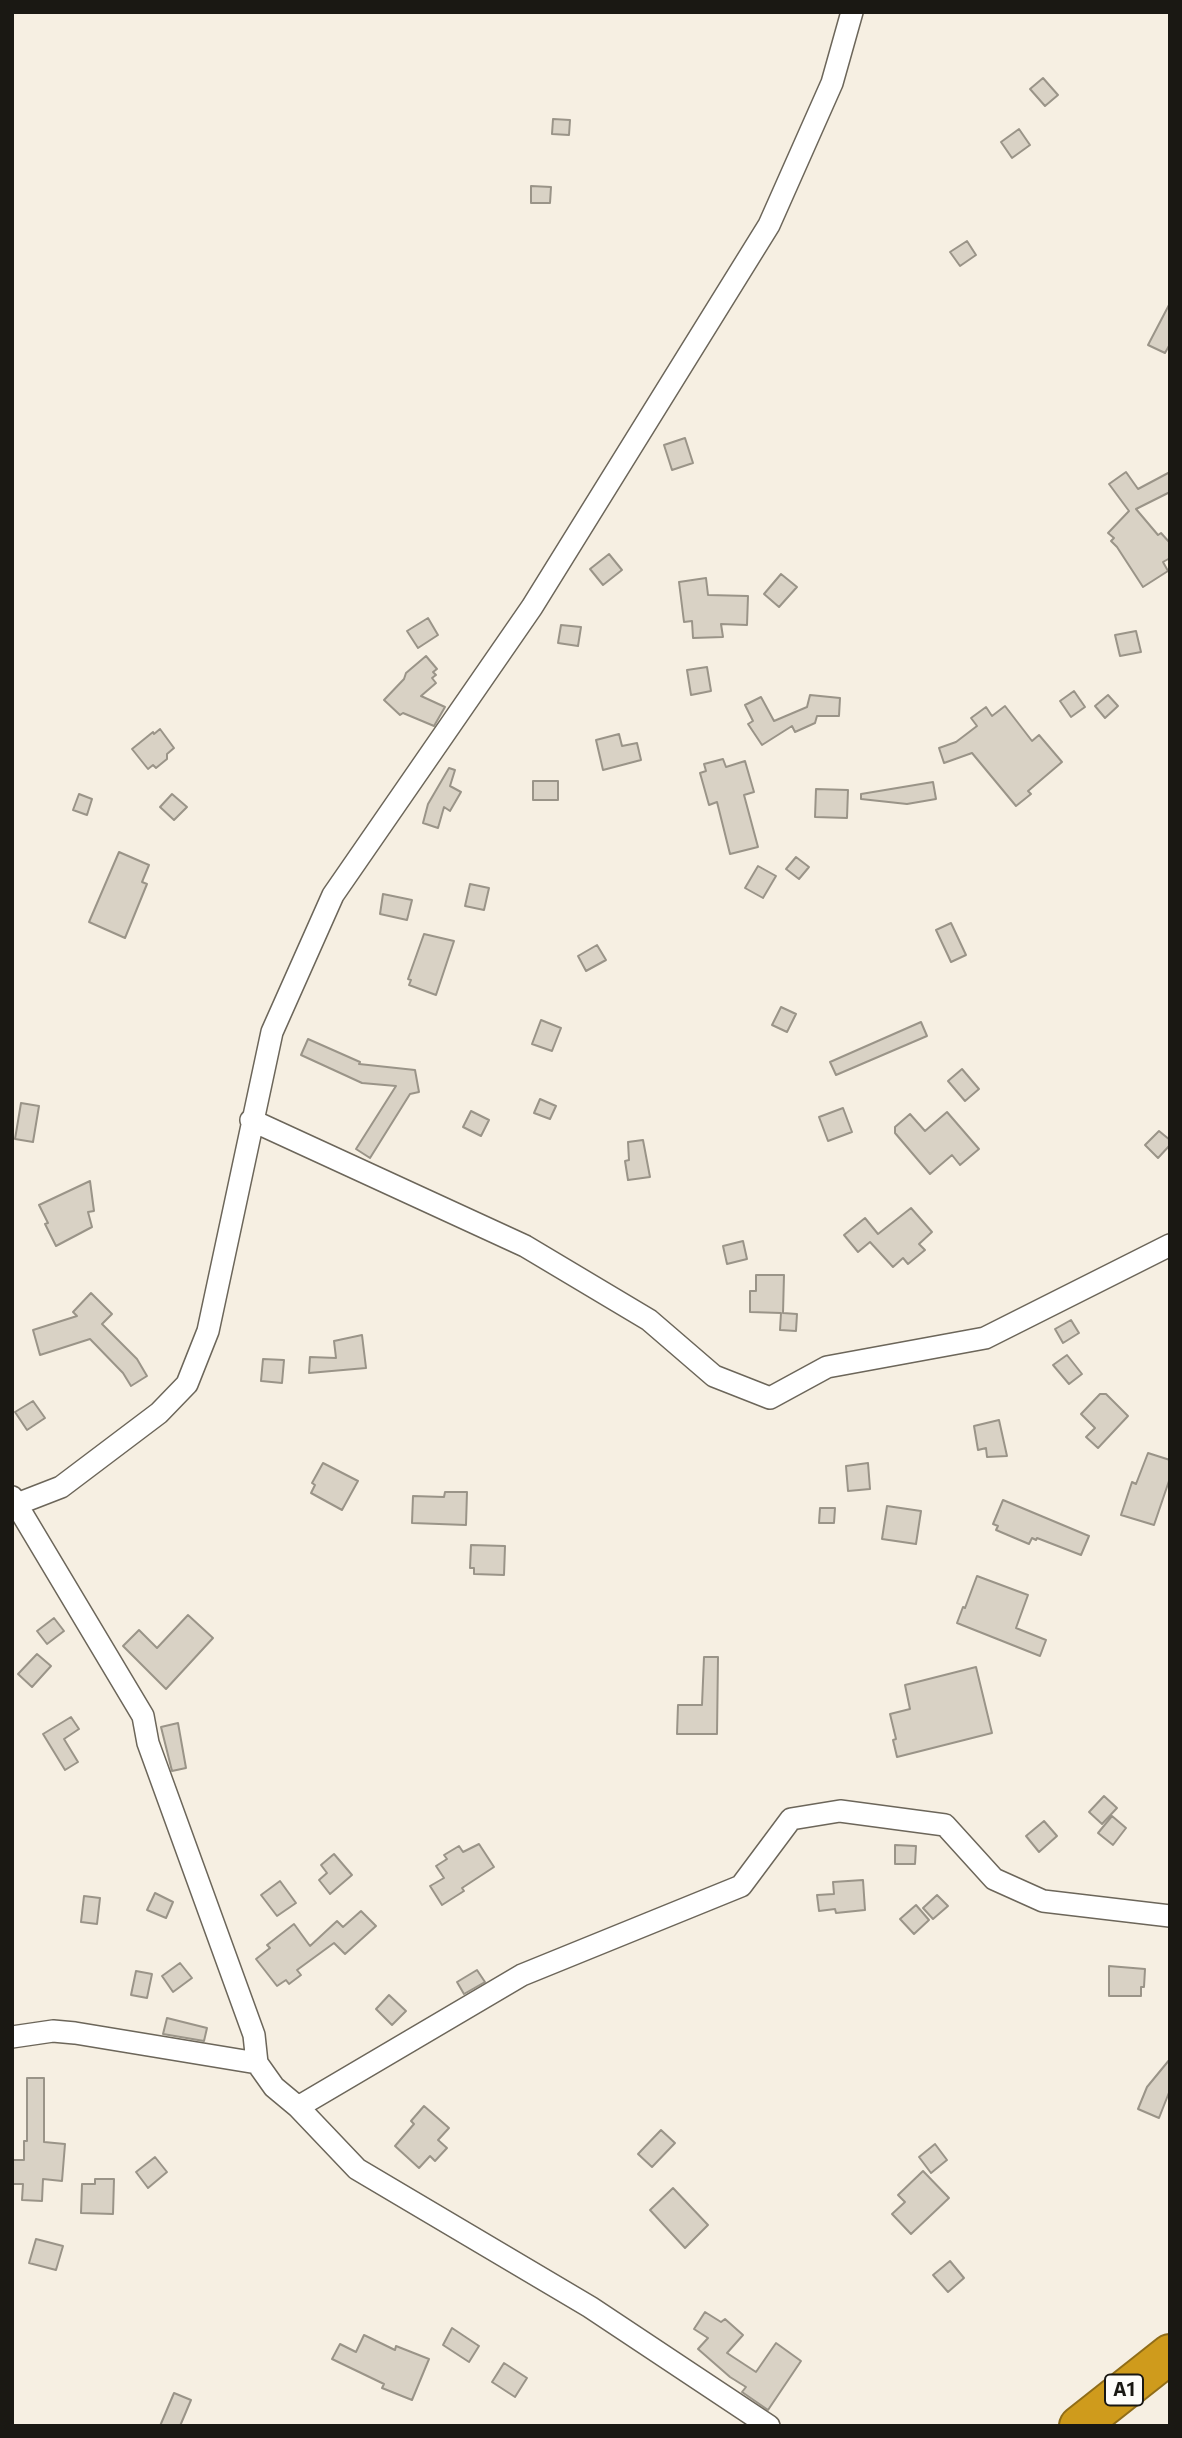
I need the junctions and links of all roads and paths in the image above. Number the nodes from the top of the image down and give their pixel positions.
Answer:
1 (852, 12) edge
2 (251, 1120) junction
3 (1170, 1245) edge
4 (14, 1503) edge
5 (1170, 1916) edge
6 (12, 2037) edge
7 (257, 2063) junction
8 (298, 2107) junction
9 (1170, 2354) edge
10 (769, 2426) edge
11 (1079, 2426) edge

1 - 2 street
2 - 3 street
2 - 4 street
4 - 7 street
5 - 8 street
6 - 7 street
7 - 8 street
8 - 10 street
9 - 11 highway, A1

